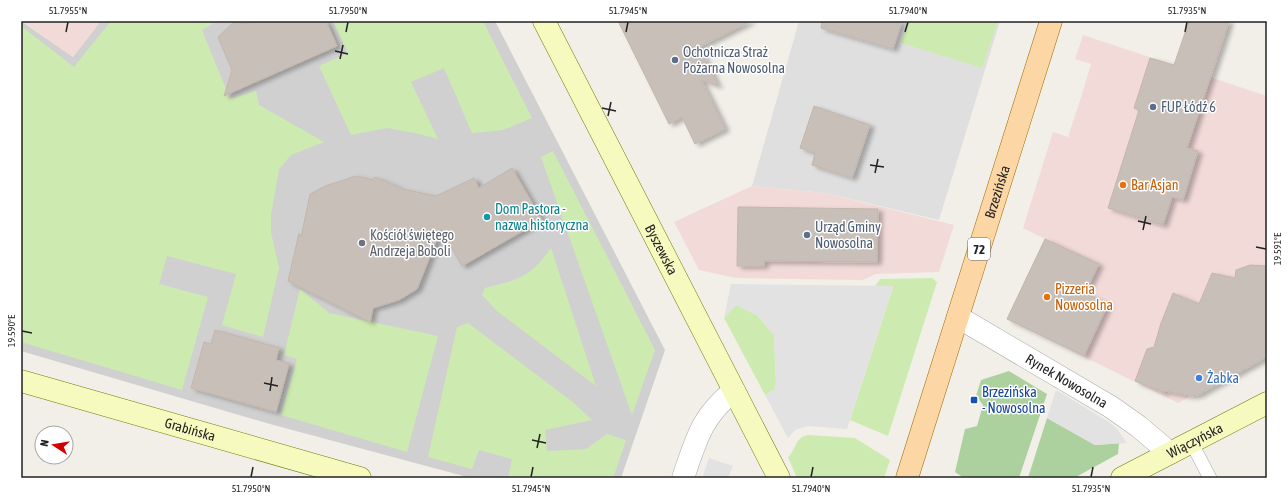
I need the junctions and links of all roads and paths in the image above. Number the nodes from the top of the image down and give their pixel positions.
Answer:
1 (544, 21) edge
2 (1052, 21) edge
3 (958, 317) junction
4 (21, 381) edge
5 (734, 391) junction
6 (1267, 403) edge
7 (1191, 442) junction
8 (1170, 453) junction
9 (360, 478) edge
10 (683, 478) edge
11 (778, 478) edge
12 (907, 478) edge
13 (1122, 478) edge
14 (1210, 478) edge

1 - 5 street, Byszewska
2 - 3 main road, Brzezińska / 72
3 - 8 street, Rynek Nowosolna
3 - 12 main road, Brzezińska / 72
4 - 9 street, Grabińska
5 - 10 street
5 - 11 street, Byszewska
6 - 7 street, Wiączyńska
7 - 8 street, Wiączyńska
7 - 14 lane
8 - 13 street, Wiączyńska

